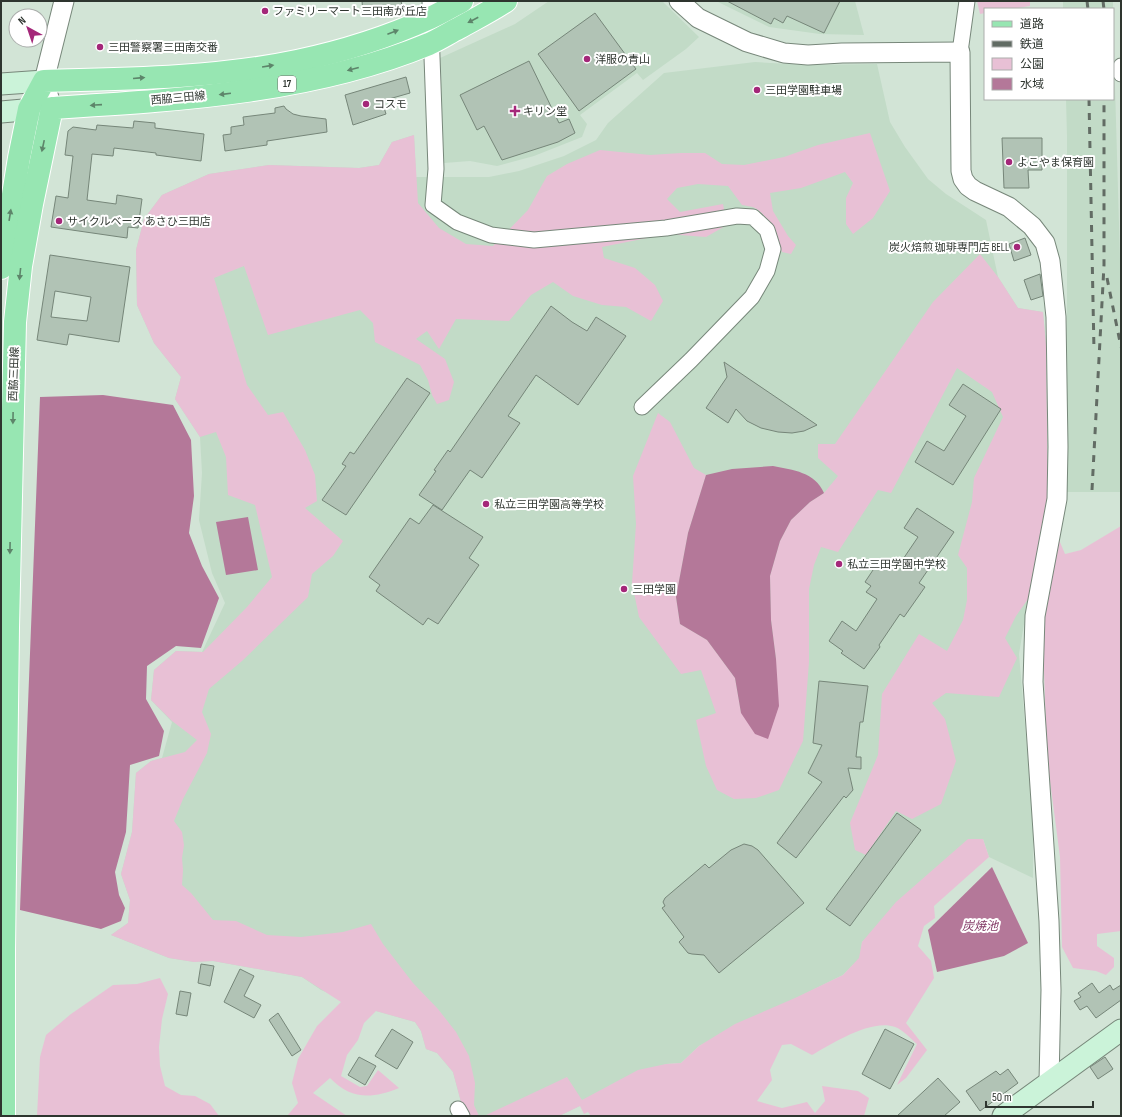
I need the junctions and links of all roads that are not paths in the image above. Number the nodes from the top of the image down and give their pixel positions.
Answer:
1 (64, 1) edge
2 (462, 1) edge
3 (506, 1) edge
4 (679, 1) edge
5 (967, 1) edge
6 (430, 10) edge
7 (430, 43) junction
8 (960, 52) junction
9 (1121, 66) edge
10 (1121, 74) edge
11 (44, 81) junction
12 (1, 84) edge
13 (52, 108) junction
14 (29, 109) junction
15 (1, 112) edge
16 (1, 268) edge
17 (642, 407) dead end
18 (1121, 1030) edge
19 (1050, 1082) junction
20 (4, 1116) edge
21 (1003, 1116) edge

1 - 11 street
2 - 6 main road, 西脇三田線 / 17
3 -> 7 main road, 西脇三田線 / 17
4 - 8 street
5 - 8 street
6 - 7 street
11 -> 6 main road, 西脇三田線 / 17
7 -> 13 main road, 西脇三田線 / 17
7 - 17 street
8 - 19 street
9 - 10 street
11 - 12 main road
11 - 13 street
11 - 14 main road
13 - 14 main road
13 -> 20 main road, 西脇三田線
14 - 15 main road
16 -> 14 main road
18 - 19 main road
19 - 21 main road

